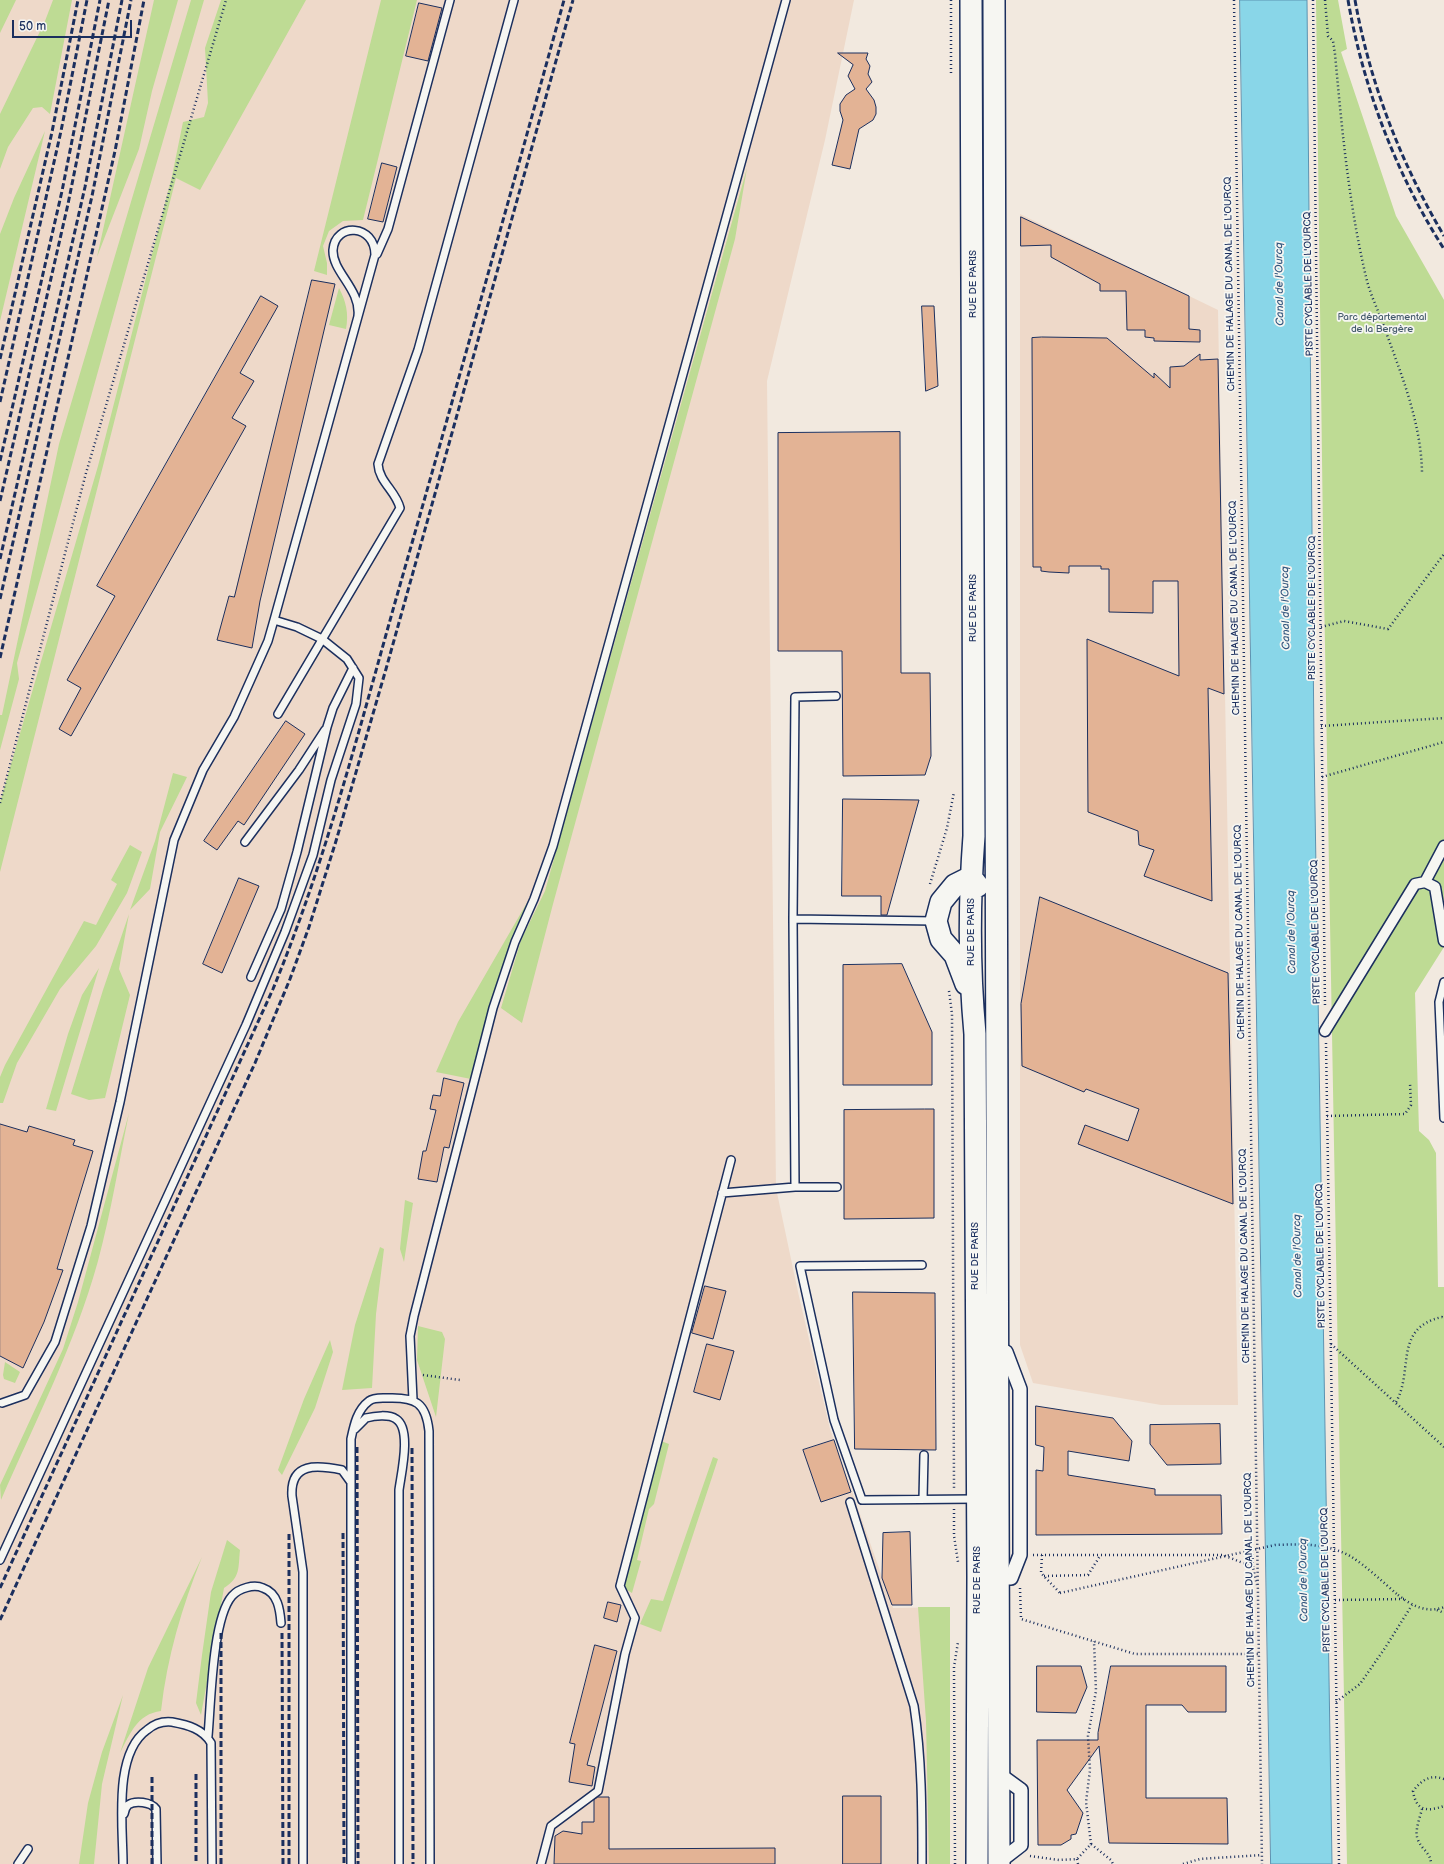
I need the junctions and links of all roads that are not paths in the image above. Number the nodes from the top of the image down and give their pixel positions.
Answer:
1 (450, 0) edge
2 (514, 0) edge
3 (786, 0) edge
4 (971, 0) edge
5 (994, 0) edge
6 (373, 261) junction
7 (358, 316) junction
8 (274, 620) junction
9 (322, 639) junction
10 (353, 668) junction
11 (836, 696) dead end
12 (278, 714) dead end
13 (327, 727) junction
14 (245, 842) dead end
15 (1444, 846) edge
16 (971, 877) junction
17 (1425, 882) junction
18 (1441, 900) edge
19 (793, 919) junction
20 (936, 921) junction
21 (1442, 939) edge
22 (251, 977) dead end
23 (1444, 982) edge
24 (971, 996) junction
25 (996, 1018) junction
26 (1326, 1031) road end
27 (1444, 1118) edge
28 (731, 1160) dead end
29 (795, 1187) junction
30 (837, 1187) dead end
31 (722, 1193) junction
32 (922, 1266) dead end
33 (1006, 1352) dead end
34 (413, 1400) junction
35 (1, 1404) edge
36 (352, 1434) junction
37 (924, 1455) dead end
38 (350, 1484) junction
39 (923, 1499) junction
40 (977, 1499) junction
41 (850, 1502) dead end
42 (0, 1560) edge
43 (998, 1578) junction
44 (281, 1623) dead end
45 (208, 1736) junction
46 (123, 1816) junction
47 (28, 1849) dead end
48 (999, 1863) edge
49 (18, 1864) edge
50 (123, 1864) edge
51 (158, 1864) edge
52 (212, 1864) edge
53 (303, 1864) edge
54 (351, 1864) edge
55 (399, 1864) edge
56 (430, 1864) edge
57 (541, 1864) edge
58 (922, 1864) edge
59 (977, 1864) edge

1 - 6 lane
2 - 9 lane
3 - 34 lane
4 - 16 main road, RUE DE PARIS
5 - 25 main road
6 - 7 lane
6 - 7 lane
7 - 8 lane
8 - 9 lane
8 - 35 lane
9 - 10 lane
9 - 12 lane
10 - 13 lane
10 - 42 lane
11 - 19 lane
13 - 14 lane
13 - 22 lane
15 - 17 street
16 - 20 main road
16 - 24 main road, RUE DE PARIS
16 - 25 main road
17 - 18 street
17 - 26 street
18 - 21 street
19 - 20 lane
19 - 29 lane
20 - 24 main road
23 - 27 lane
24 - 40 main road, RUE DE PARIS
25 - 43 main road
28 - 31 lane
29 - 30 lane
29 - 31 lane
31 - 57 lane
32 - 39 lane
33 - 43 street
34 - 36 lane
34 - 56 lane
36 - 38 lane
36 - 55 lane
37 - 39 lane
38 - 53 lane
38 - 54 lane
39 - 40 lane
40 - 59 main road, RUE DE PARIS
41 - 58 lane
43 - 48 main road
44 - 45 lane
45 - 46 lane
45 - 52 lane
46 - 50 lane
46 - 51 lane
47 - 49 lane

